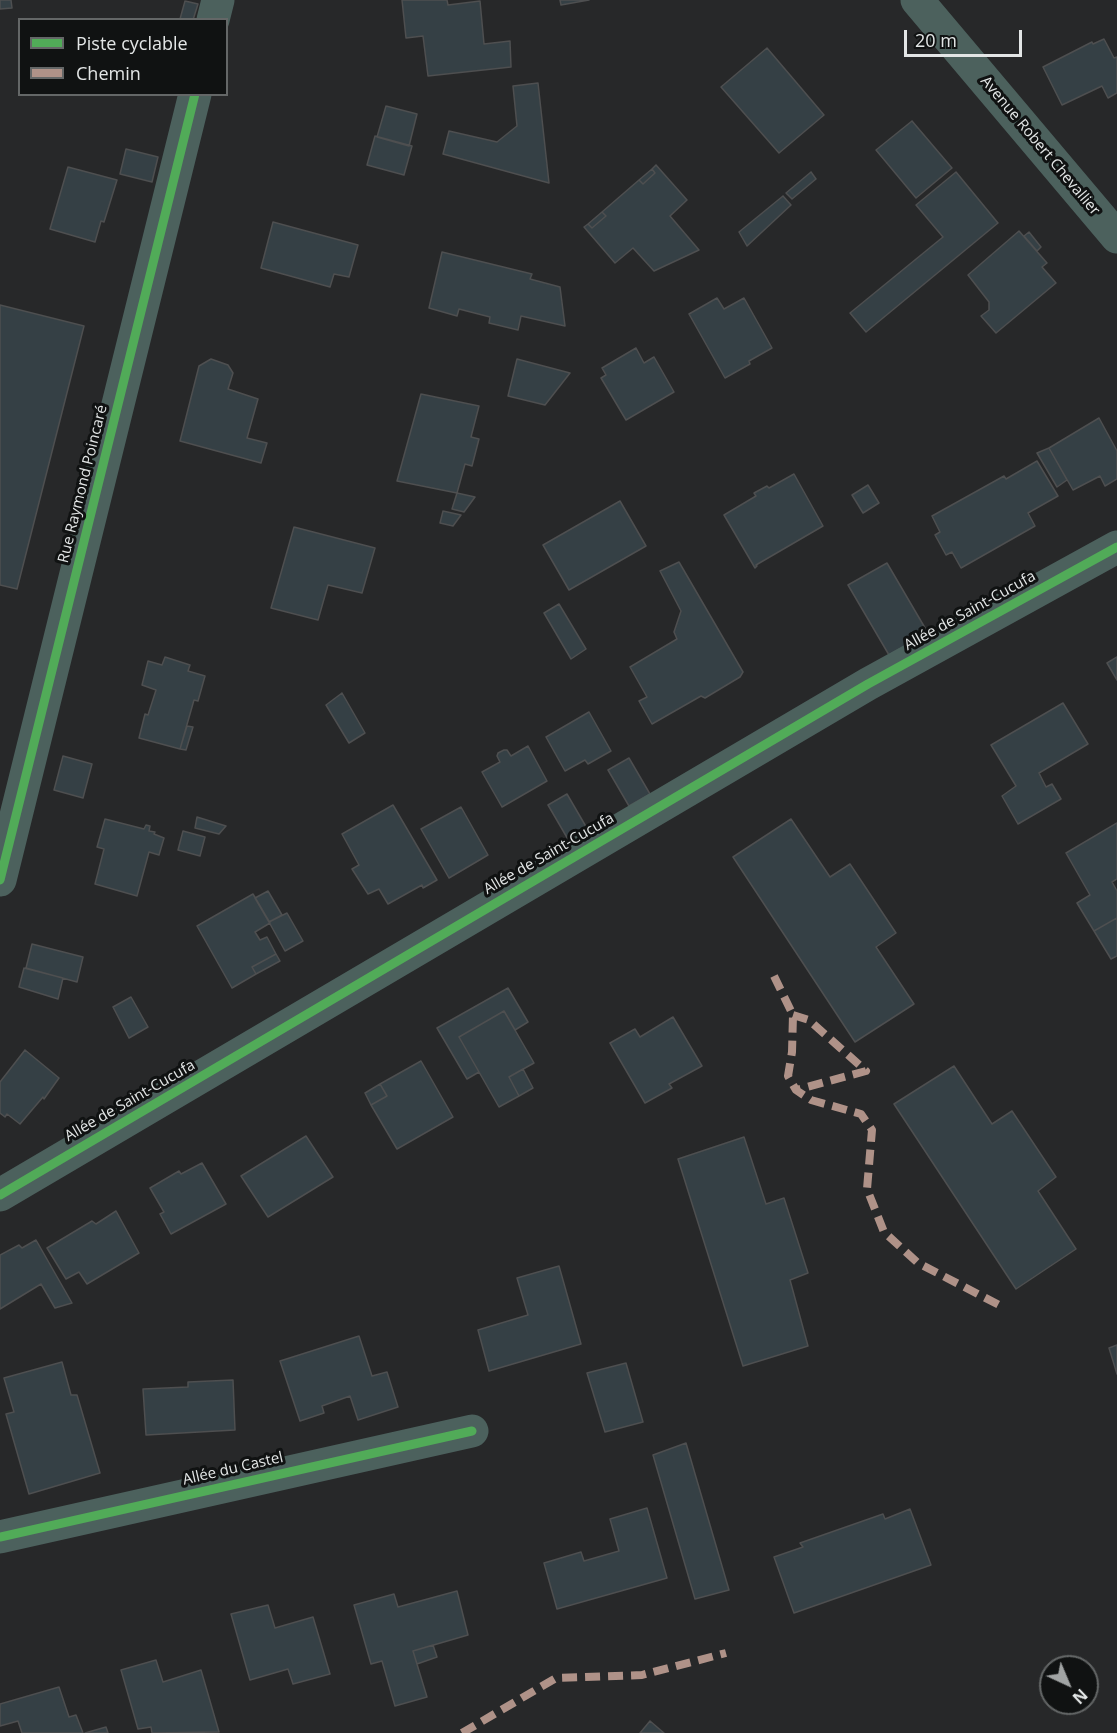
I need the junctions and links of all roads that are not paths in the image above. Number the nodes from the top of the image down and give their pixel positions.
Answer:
1 (218, 0) edge
2 (917, 0) edge
3 (214, 18) edge
4 (195, 96) edge
5 (1117, 237) edge
6 (1117, 547) edge
7 (0, 880) edge
8 (0, 1195) edge
9 (472, 1431) dead end
10 (0, 1537) edge

1 - 3 street
2 - 5 street, Avenue Robert Chevallier
4 - 7 street, Rue Raymond Poincaré
6 - 8 street, Allée de Saint-Cucufa
9 - 10 street, Allée du Castel

